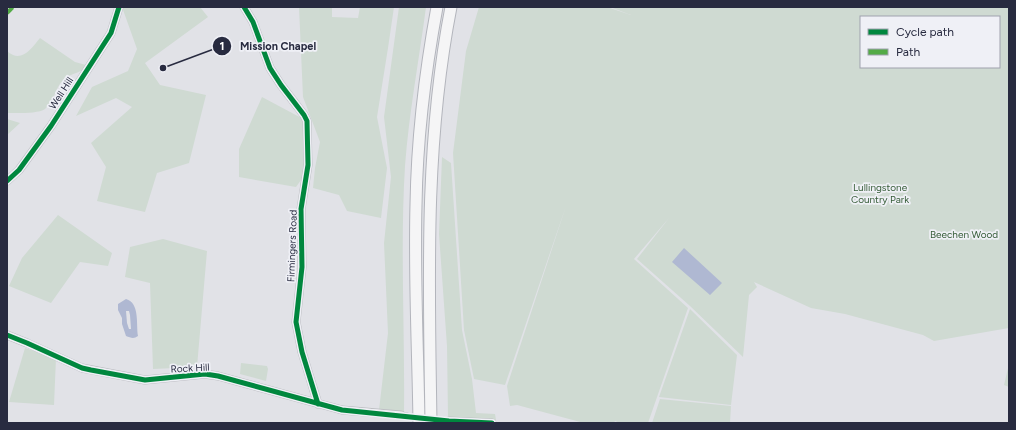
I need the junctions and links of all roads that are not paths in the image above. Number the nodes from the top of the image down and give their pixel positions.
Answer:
1 (119, 7) edge
2 (244, 7) edge
3 (437, 7) edge
4 (450, 7) edge
5 (7, 181) edge
6 (7, 336) edge
7 (430, 355) junction
8 (318, 404) junction
9 (401, 415) tunnel mouth
10 (444, 422) edge
11 (419, 423) edge
12 (432, 423) edge
13 (492, 423) edge

1 - 5 street, Well Hill
2 - 8 street, Firmingers Road
3 - 11 highway
4 - 7 highway
6 - 8 street, Rock Hill
7 - 10 highway
7 - 12 highway
8 - 9 street, Rock Hill
10 - 13 street

